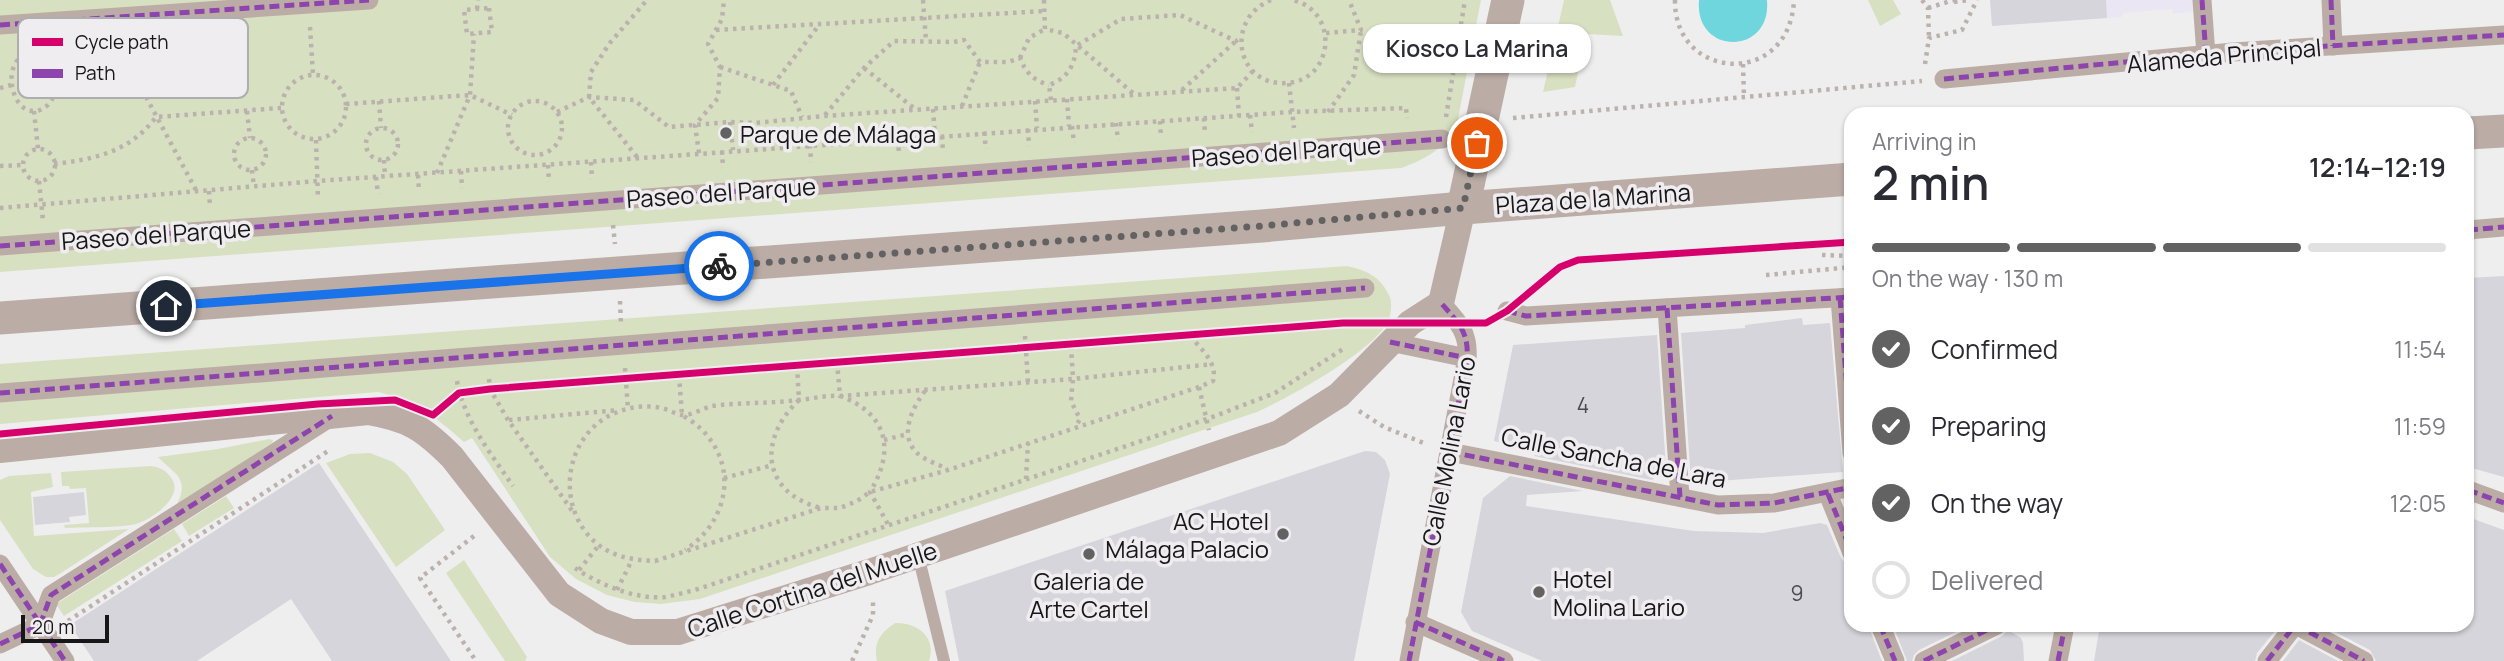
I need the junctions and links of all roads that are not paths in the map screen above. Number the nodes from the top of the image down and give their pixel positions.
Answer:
1 (369, 0) edge
2 (1508, 0) edge
3 (2202, 0) edge
4 (2330, 0) edge
5 (103, 18) edge
6 (18, 24) edge
7 (0, 25) edge
8 (2504, 35) edge
9 (2333, 46) junction
10 (2206, 55) junction
11 (1944, 79) road end
12 (2504, 131) edge
13 (2474, 134) edge
14 (1442, 139) road end
15 (1844, 180) edge
16 (1463, 208) junction
17 (2504, 228) edge
18 (2474, 230) edge
19 (0, 246) edge
20 (1365, 289) dead end
21 (1844, 298) edge
22 (1441, 303) junction
23 (1667, 308) junction
24 (1507, 311) dead end
25 (0, 318) edge
26 (1390, 342) junction
27 (1467, 358) junction
28 (0, 393) edge
29 (332, 416) junction
30 (0, 450) edge
31 (1450, 452) junction
32 (1844, 489) edge
33 (2474, 492) edge
34 (1828, 494) junction
35 (1680, 497) junction
36 (2504, 503) edge
37 (1844, 533) edge
38 (918, 555) junction
39 (0, 564) edge
40 (1415, 622) junction
41 (40, 625) junction
42 (1883, 632) edge
43 (1983, 632) edge
44 (2064, 632) edge
45 (2290, 632) edge
46 (2309, 632) edge
47 (0, 644) edge
48 (65, 661) edge
49 (944, 661) edge
50 (1409, 661) edge
51 (1504, 661) edge
52 (1895, 661) edge
53 (1924, 661) edge
54 (2058, 661) edge
55 (2267, 661) edge
56 (2364, 661) edge

1 - 5 street
2 - 16 street, Plaza de la Marina
3 - 10 street
4 - 9 street
6 - 7 street
8 - 9 street, Alameda Principal
9 - 10 street, Alameda Principal
10 - 11 street, Alameda Principal
12 - 13 street
14 - 19 street, Paseo del Parque
15 - 16 street, Plaza de la Marina
16 - 22 street
16 - 25 street
17 - 18 street
20 - 28 street
21 - 23 street
22 - 26 street, Calle Cortina del Muelle
22 - 27 street, Calle Molina Lario
23 - 24 street
23 - 35 street
26 - 27 street
26 - 38 street, Calle Cortina del Muelle
27 - 31 street, Calle Molina Lario
29 - 30 street, Calle Cortina del Muelle
29 - 38 street, Calle Cortina del Muelle
29 - 41 street
31 - 35 street, Calle Sancha de Lara
31 - 40 street, Calle Molina Lario
32 - 34 street, Calle Sancha de Lara
33 - 36 street
34 - 35 street, Calle Sancha de Lara
34 - 37 street
38 - 49 lane
39 - 41 street
40 - 50 street, Calle Molina Lario
40 - 51 street
41 - 47 street
41 - 48 street
42 - 52 street
43 - 53 street
44 - 54 street
45 - 55 street
46 - 56 street

